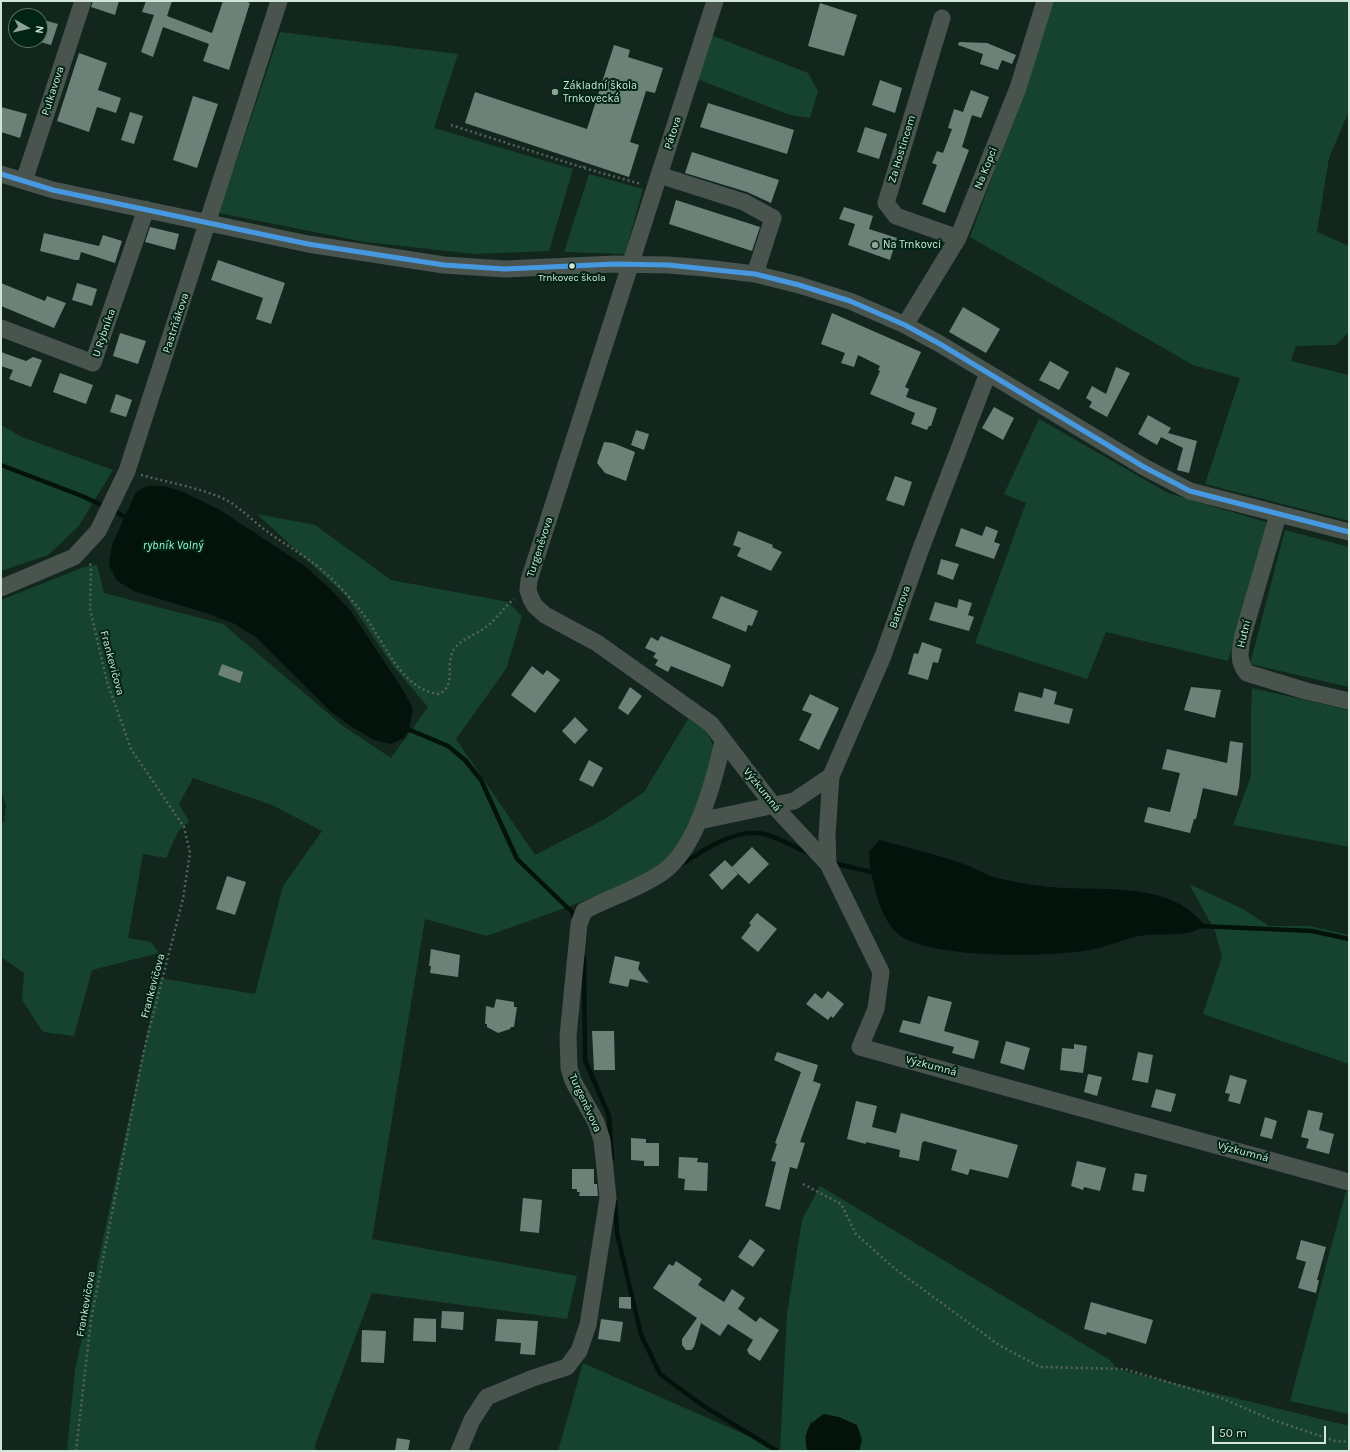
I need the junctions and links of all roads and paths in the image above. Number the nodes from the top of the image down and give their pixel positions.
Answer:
1 (83, 1) edge
2 (279, 1) edge
3 (715, 1) edge
4 (1045, 1) edge
5 (942, 18) dead end
6 (451, 125) dead end
7 (585, 163) dead end
8 (584, 168) junction
9 (1, 174) edge
10 (24, 181) junction
11 (657, 181) junction
12 (146, 209) junction
13 (208, 223) junction
14 (958, 238) junction
15 (631, 264) junction
16 (755, 274) junction
17 (905, 324) junction
18 (1, 328) edge
19 (988, 373) junction
20 (127, 471) junction
21 (1278, 514) junction
22 (1349, 532) edge
23 (85, 544) junction
24 (1, 588) edge
25 (528, 590) junction
26 (1349, 701) edge
27 (723, 742) junction
28 (832, 776) junction
29 (773, 805) junction
30 (700, 821) junction
31 (828, 864) junction
32 (1349, 1182) edge
33 (803, 1184) dead end
34 (1349, 1442) edge
35 (76, 1451) edge
36 (460, 1451) edge

1 - 10 street, Pulkavova
2 - 13 street, Pastrňákova
3 - 11 street, Pátova
4 - 14 street, Na Kopci
5 - 14 street, Za Hostincem
6 - 8 path
7 - 8 path
8 - 11 path
9 - 10 street
10 - 12 street
11 - 15 street, Pátova
11 - 16 street
12 - 13 street
12 - 18 street, U Rybníka
13 - 15 street
13 - 20 street, Pastrňákova
14 - 17 street, Na Kopci
15 - 16 street
15 - 25 street, Turgeněvova
16 - 17 street
17 - 19 street
19 - 21 street
19 - 28 street, Batorova
20 - 23 street, Pastrňákova
20 - 25 path
21 - 22 street
21 - 26 street, Hutní
23 - 24 street, Pastrňákova
23 - 35 path, Frankevičova
25 - 27 street, Turgeněvova
27 - 29 street, Výzkumná
27 - 30 street, Turgeněvova
28 - 29 street
28 - 31 street, Batorova
29 - 30 street
29 - 31 street, Výzkumná
30 - 36 street, Turgeněvova
31 - 32 street, Výzkumná
33 - 34 path

